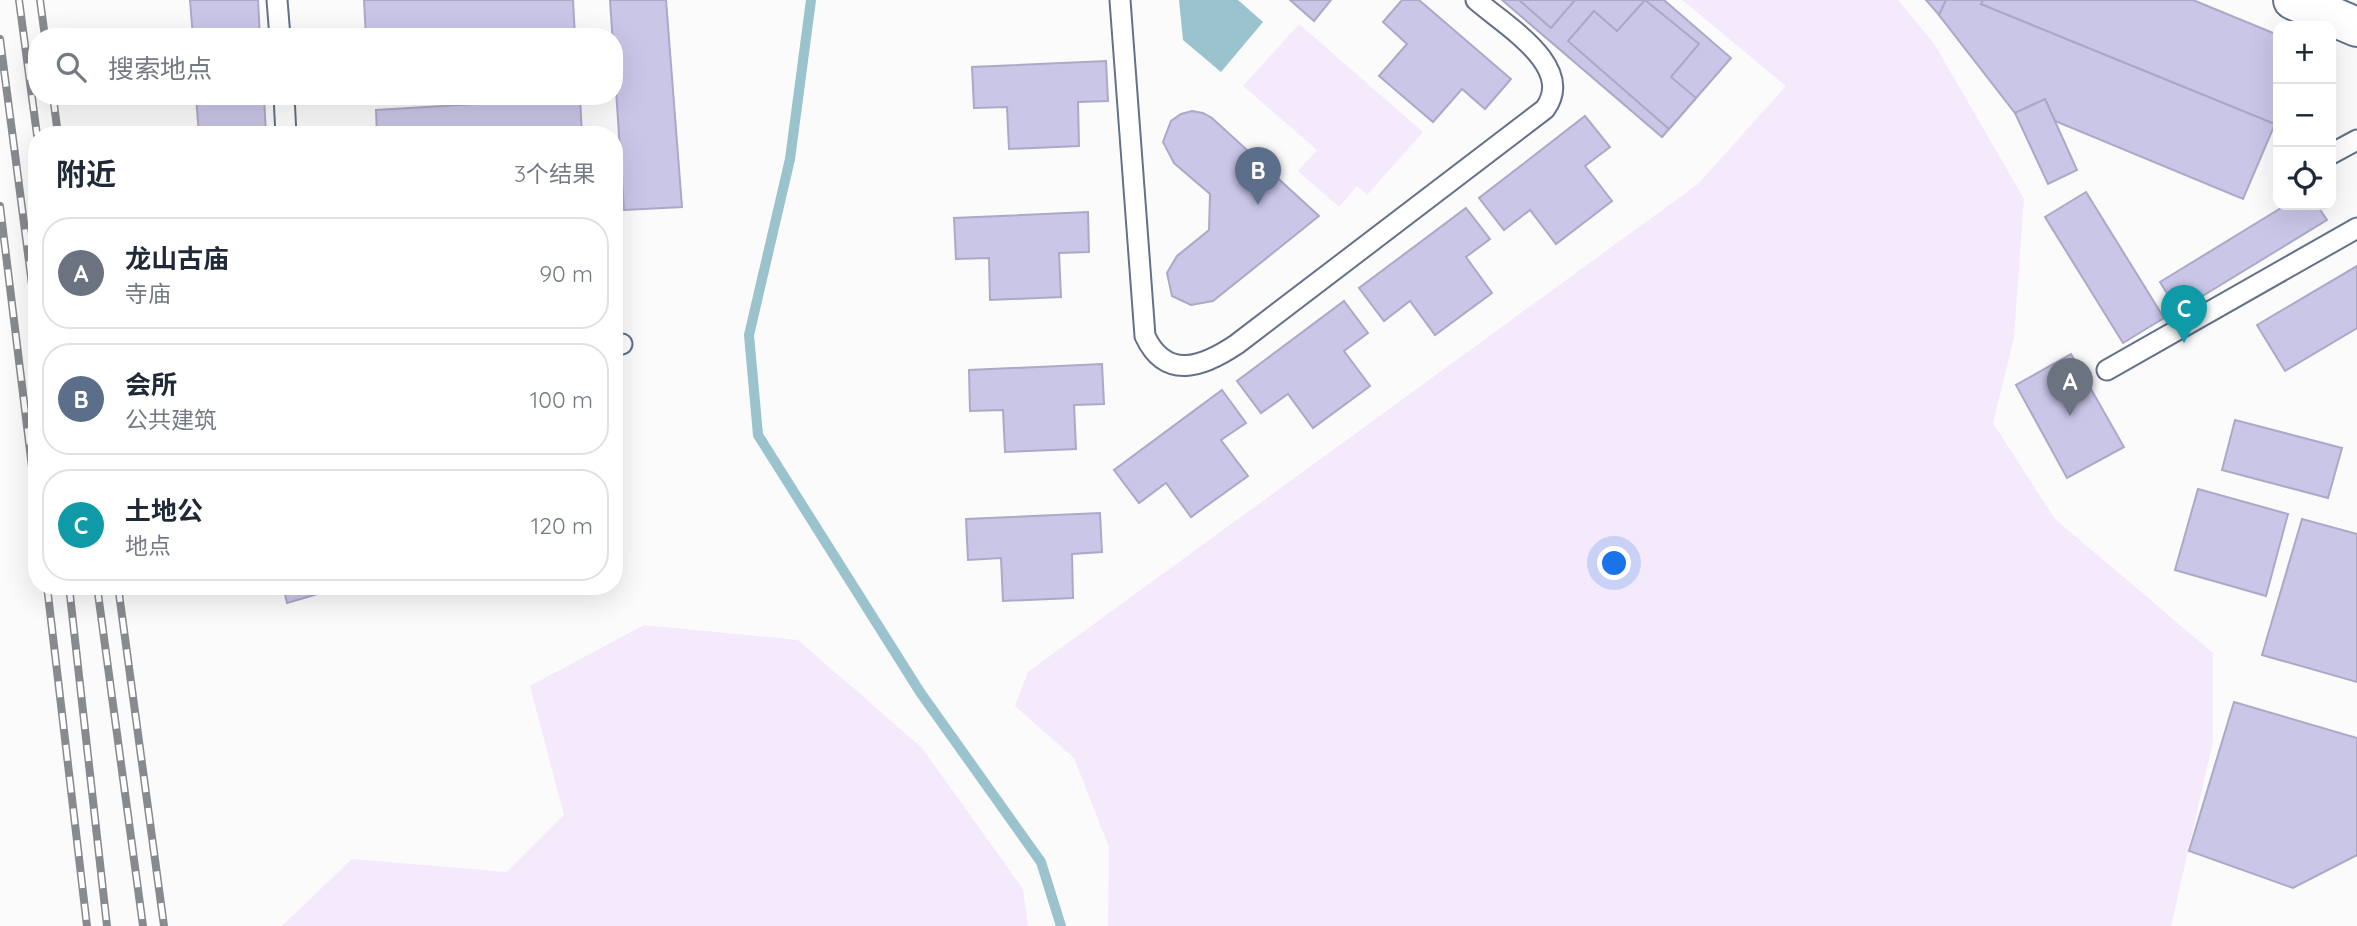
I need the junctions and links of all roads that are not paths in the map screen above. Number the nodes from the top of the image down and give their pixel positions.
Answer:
1 (277, 0) edge
2 (1120, 0) edge
3 (1476, 0) edge
4 (2293, 0) edge
5 (2357, 27) edge
6 (279, 28) edge
7 (284, 105) edge
8 (286, 126) edge
9 (2357, 140) edge
10 (2336, 151) edge
11 (2357, 228) edge
12 (2107, 370) dead end

1 - 6 lane
2 - 3 lane
4 - 5 street
7 - 8 lane
9 - 10 lane
11 - 12 lane

